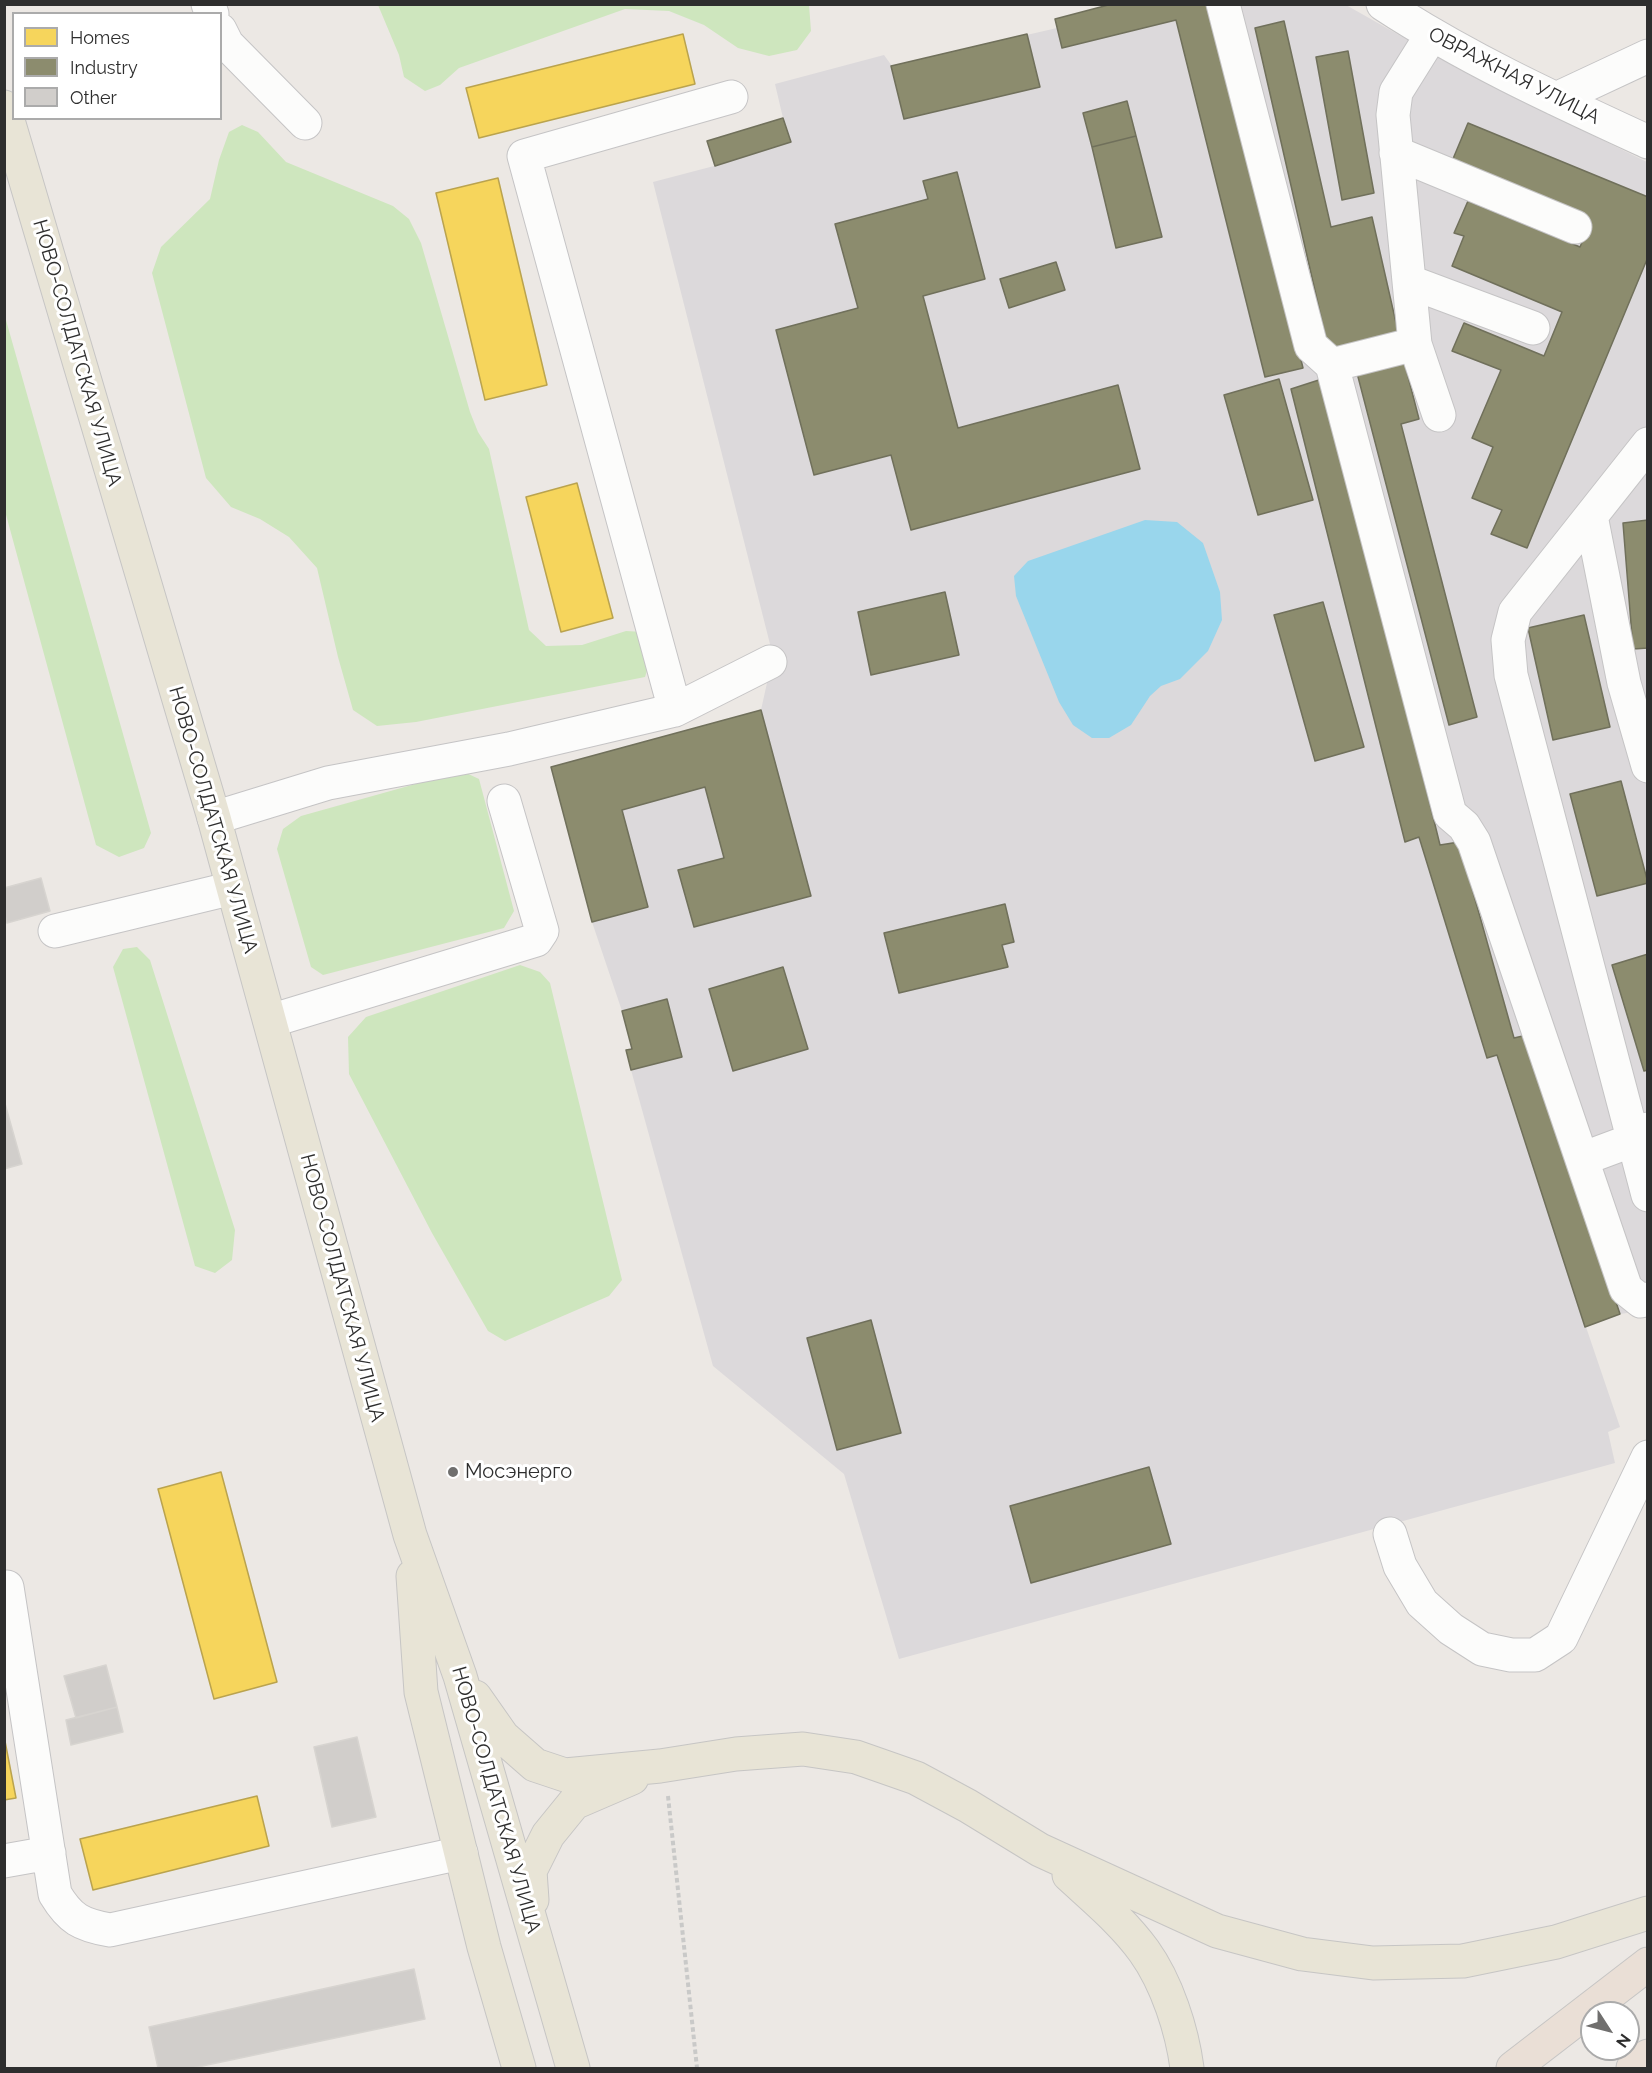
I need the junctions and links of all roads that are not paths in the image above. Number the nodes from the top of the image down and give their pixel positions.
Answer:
1 (1223, 4) edge
2 (1383, 4) edge
3 (222, 34) edge
4 (1431, 36) junction
5 (1647, 56) edge
6 (730, 96) dead end
7 (1556, 99) junction
8 (4, 107) edge
9 (305, 123) dead end
10 (1647, 142) edge
11 (1396, 153) junction
12 (1575, 227) dead end
13 (1410, 282) junction
14 (1533, 328) dead end
15 (1415, 344) junction
16 (1332, 365) junction
17 (1439, 415) dead end
18 (1647, 444) edge
19 (1591, 516) junction
20 (770, 662) dead end
21 (1636, 681) edge
22 (675, 710) junction
23 (1647, 766) edge
24 (504, 801) dead end
25 (214, 818) junction
26 (233, 888) junction
27 (55, 931) dead end
28 (270, 1021) junction
29 (1640, 1134) edge
30 (1582, 1159) junction
31 (1647, 1195) edge
32 (1647, 1299) edge
33 (1647, 1457) edge
34 (1390, 1534) dead end
35 (410, 1535) junction
36 (6, 1587) dead end
37 (460, 1676) junction
38 (664, 1779) junction
39 (1040, 1850) junction
40 (49, 1853) junction
41 (461, 1853) junction
42 (4, 1861) edge
43 (1647, 1913) edge
44 (533, 1925) junction
45 (1647, 1964) edge
46 (1647, 2056) edge
47 (519, 2068) edge
48 (573, 2068) edge
49 (1187, 2068) edge
50 (1513, 2068) edge
51 (1633, 2068) edge

1 - 16 street
2 - 4 street, ОВРАЖНАЯ УЛИЦА
3 - 9 street
4 - 7 street, ОВРАЖНАЯ УЛИЦА
4 - 11 street
5 - 7 street
6 - 22 street
7 - 10 street, ОВРАЖНАЯ УЛИЦА
8 - 25 main road, НОВО-СОЛДАТСКАЯ УЛИЦА
11 - 12 street
11 - 13 street
13 - 14 street
13 - 15 street
15 - 16 street
15 - 17 street
16 - 30 street
18 - 19 street
19 - 21 street
19 - 29 street
20 - 22 street
21 - 23 street
22 - 25 street
24 - 28 street
25 - 26 main road, НОВО-СОЛДАТСКАЯ УЛИЦА
26 - 27 street
26 - 28 main road, НОВО-СОЛДАТСКАЯ УЛИЦА
28 - 35 main road, НОВО-СОЛДАТСКАЯ УЛИЦА
29 - 30 street
29 - 31 street
30 - 32 street
33 - 34 street
35 - 37 main road, НОВО-СОЛДАТСКАЯ УЛИЦА
35 - 41 main road, НОВО-СОЛДАТСКАЯ УЛИЦА
36 - 40 street
37 - 38 main road
37 - 44 main road, НОВО-СОЛДАТСКАЯ УЛИЦА
38 - 39 main road
38 - 44 main road
39 - 43 main road
39 - 49 main road
40 - 41 street
40 - 42 street
41 - 47 main road, НОВО-СОЛДАТСКАЯ УЛИЦА
44 - 48 main road, НОВО-СОЛДАТСКАЯ УЛИЦА
45 - 50 highway
46 - 51 highway

